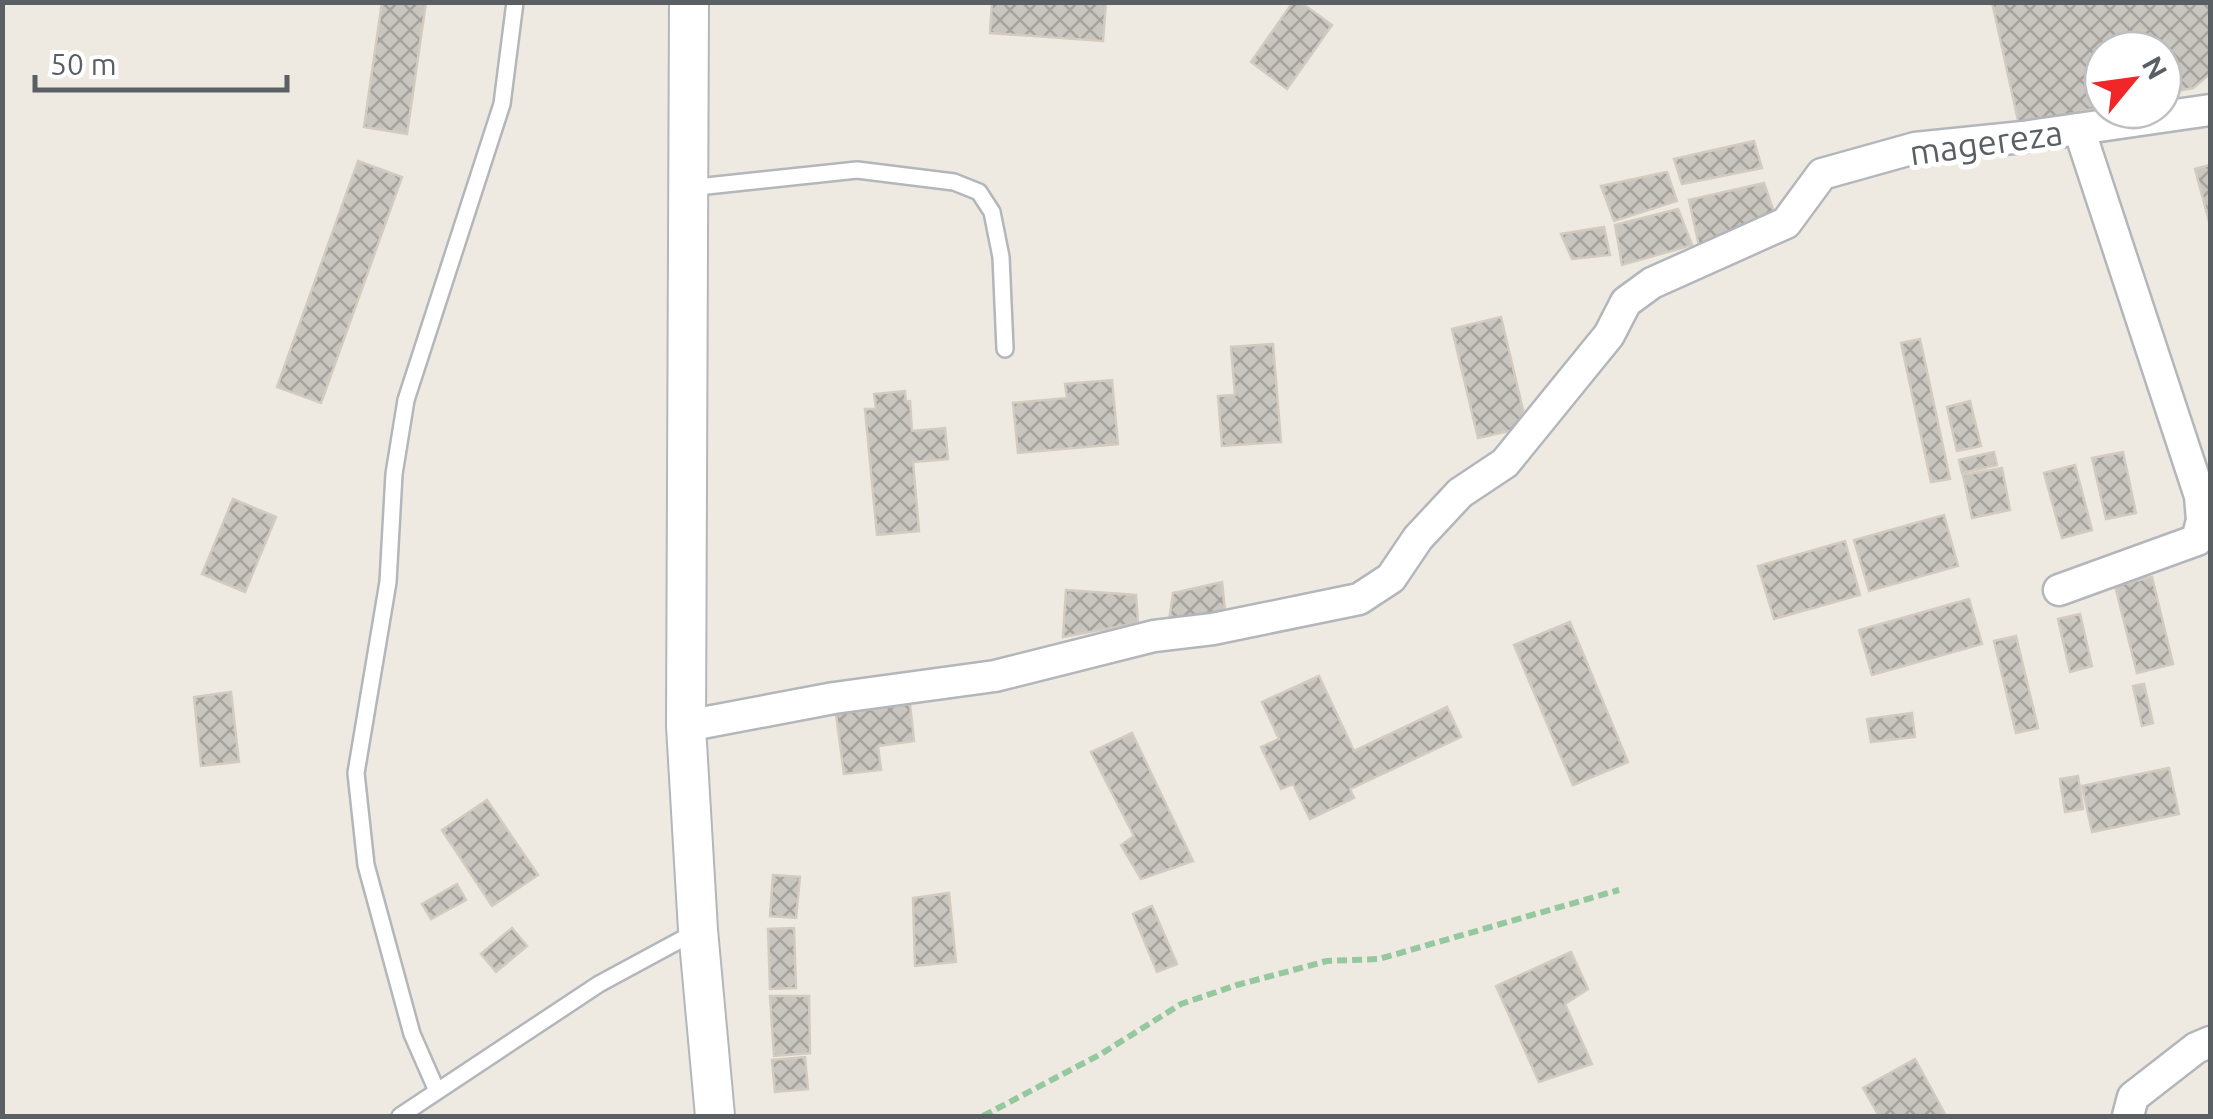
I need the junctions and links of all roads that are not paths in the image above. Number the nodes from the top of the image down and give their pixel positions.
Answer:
1 (515, 2) edge
2 (689, 2) edge
3 (2210, 110) edge
4 (2079, 129) junction
5 (688, 188) junction
6 (1005, 348) dead end
7 (2058, 590) dead end
8 (686, 726) junction
9 (698, 930) junction
10 (2210, 1042) edge
11 (437, 1091) junction
12 (400, 1116) edge
13 (715, 1116) edge
14 (2128, 1116) edge

1 - 11 lane
2 - 5 street
3 - 4 street, magereza
4 - 7 street
4 - 8 street, magereza
5 - 6 lane
5 - 8 street
8 - 9 street
9 - 11 lane
9 - 13 street
10 - 14 street
11 - 12 lane

